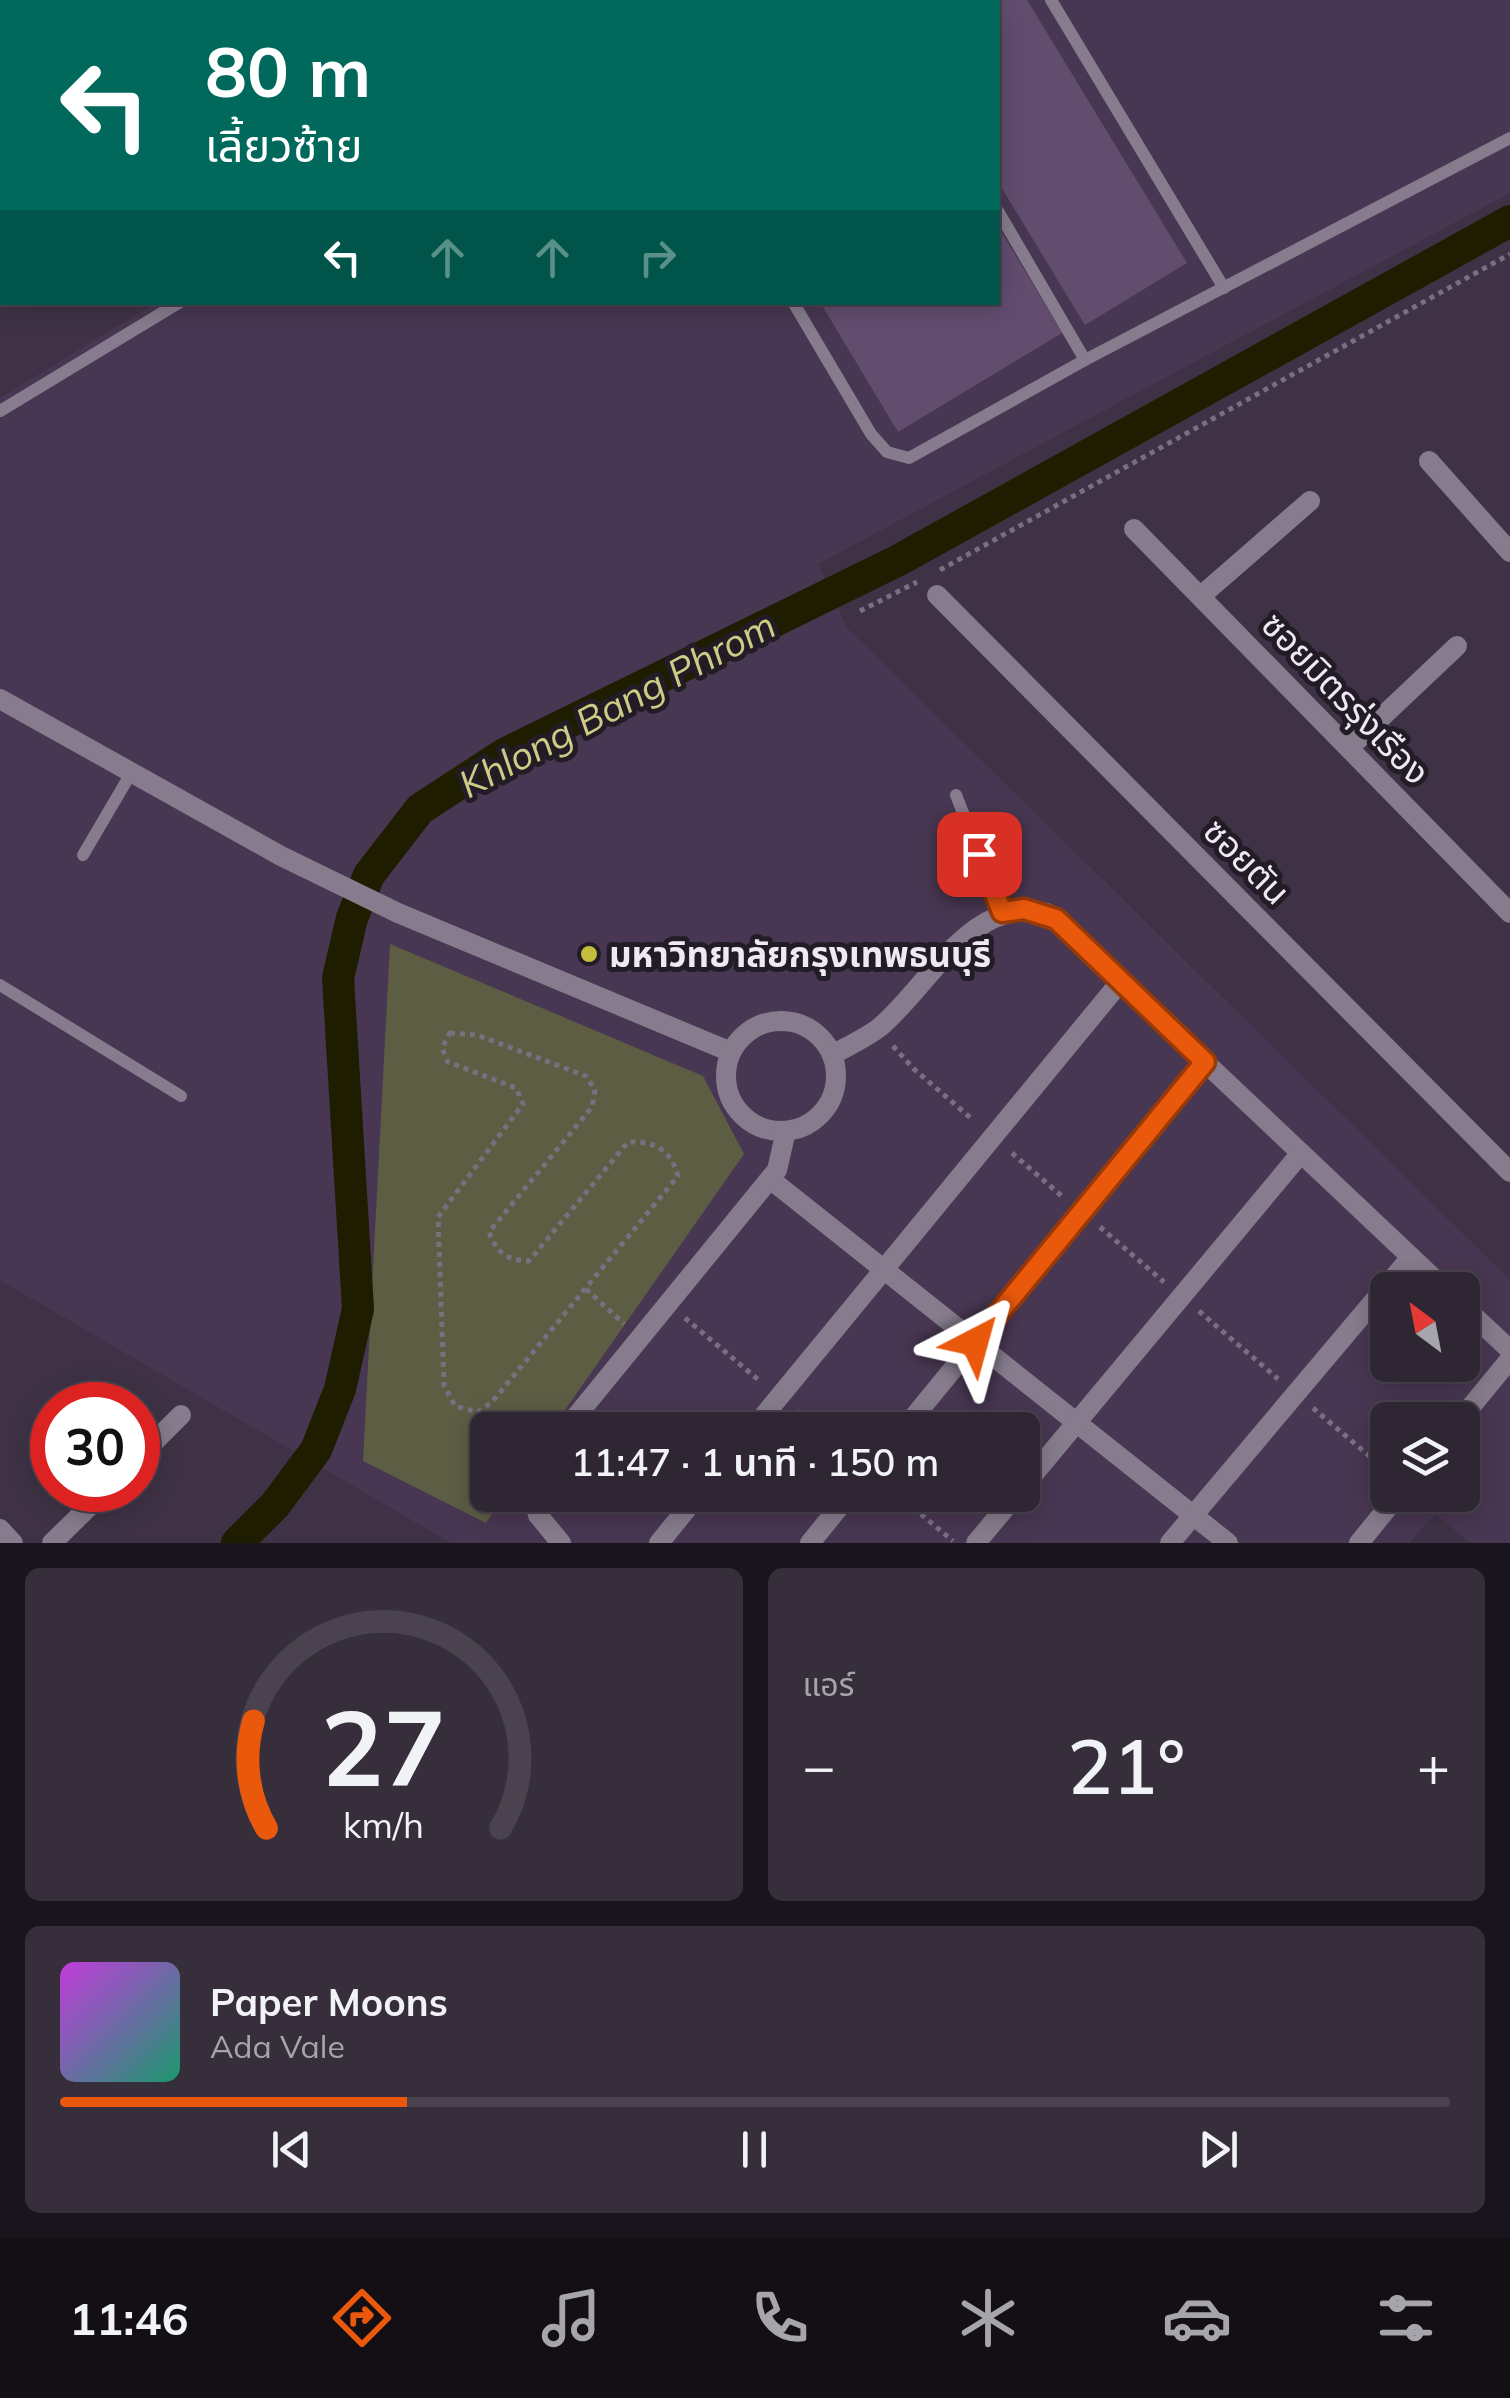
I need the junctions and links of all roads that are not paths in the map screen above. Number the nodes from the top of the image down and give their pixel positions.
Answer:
1 (1051, 0) edge
2 (1510, 138) edge
3 (1000, 214) edge
4 (1224, 288) junction
5 (175, 305) edge
6 (795, 305) edge
7 (1085, 360) junction
8 (0, 411) edge
9 (1429, 460) dead end
10 (1310, 501) dead end
11 (1134, 529) dead end
12 (1510, 552) edge
13 (937, 594) dead end
14 (1201, 596) junction
15 (1457, 646) dead end
16 (0, 699) edge
17 (1349, 748) junction
18 (130, 775) junction
19 (956, 795) dead end
20 (83, 855) dead end
21 (1506, 900) edge
22 (1002, 912) junction
23 (1121, 981) junction
24 (0, 985) edge
25 (731, 1052) junction
26 (832, 1055) junction
27 (1205, 1062) junction
28 (181, 1096) dead end
29 (786, 1131) junction
30 (1301, 1153) junction
31 (1510, 1172) edge
32 (770, 1179) junction
33 (1411, 1258) junction
34 (884, 1269) junction
35 (1426, 1272) edge
36 (1480, 1322) edge
37 (975, 1342) junction
38 (1510, 1350) edge
39 (1510, 1359) edge
40 (1475, 1402) edge
41 (580, 1412) edge
42 (766, 1412) edge
43 (917, 1412) edge
44 (181, 1416) dead end
45 (1077, 1422) junction
46 (160, 1437) edge
47 (1040, 1466) edge
48 (84, 1512) edge
49 (537, 1512) edge
50 (684, 1512) edge
51 (835, 1512) edge
52 (1002, 1512) edge
53 (1384, 1512) edge
54 (1194, 1516) junction
55 (0, 1528) edge
56 (13, 1543) edge
57 (52, 1543) edge
58 (562, 1543) edge
59 (658, 1543) edge
60 (810, 1543) edge
61 (976, 1543) edge
62 (1170, 1543) edge
63 (1228, 1543) edge
64 (1359, 1543) edge

1 - 4 lane
2 - 4 lane
3 - 7 lane
4 - 7 lane
5 - 8 lane
6 - 7 lane
9 - 12 street
10 - 14 street
11 - 14 street, ซอยมิตรรุ่งเรือง
13 - 31 street, ซอยตัน
14 - 17 street, ซอยมิตรรุ่งเรือง
15 - 17 street
16 - 18 street
17 - 21 street, ซอยมิตรรุ่งเรือง
18 - 20 lane
18 - 25 street
19 - 22 lane
22 - 23 street
22 - 26 street
23 - 27 street
23 - 34 street
24 - 28 lane
25 - 26 street
25 - 29 street
26 - 29 street
27 - 30 street
27 - 37 street
29 - 32 street
30 - 33 street
30 - 45 street
32 - 34 street
32 - 41 street
33 - 35 street
33 - 54 street
34 - 37 street
34 - 42 street
36 - 38 street
37 - 43 street
37 - 45 street
39 - 40 street
44 - 46 street
45 - 47 street
45 - 54 street
48 - 57 street
49 - 58 street
50 - 59 street
51 - 60 street
52 - 61 street
53 - 64 street
54 - 62 street
54 - 63 street
55 - 56 street

